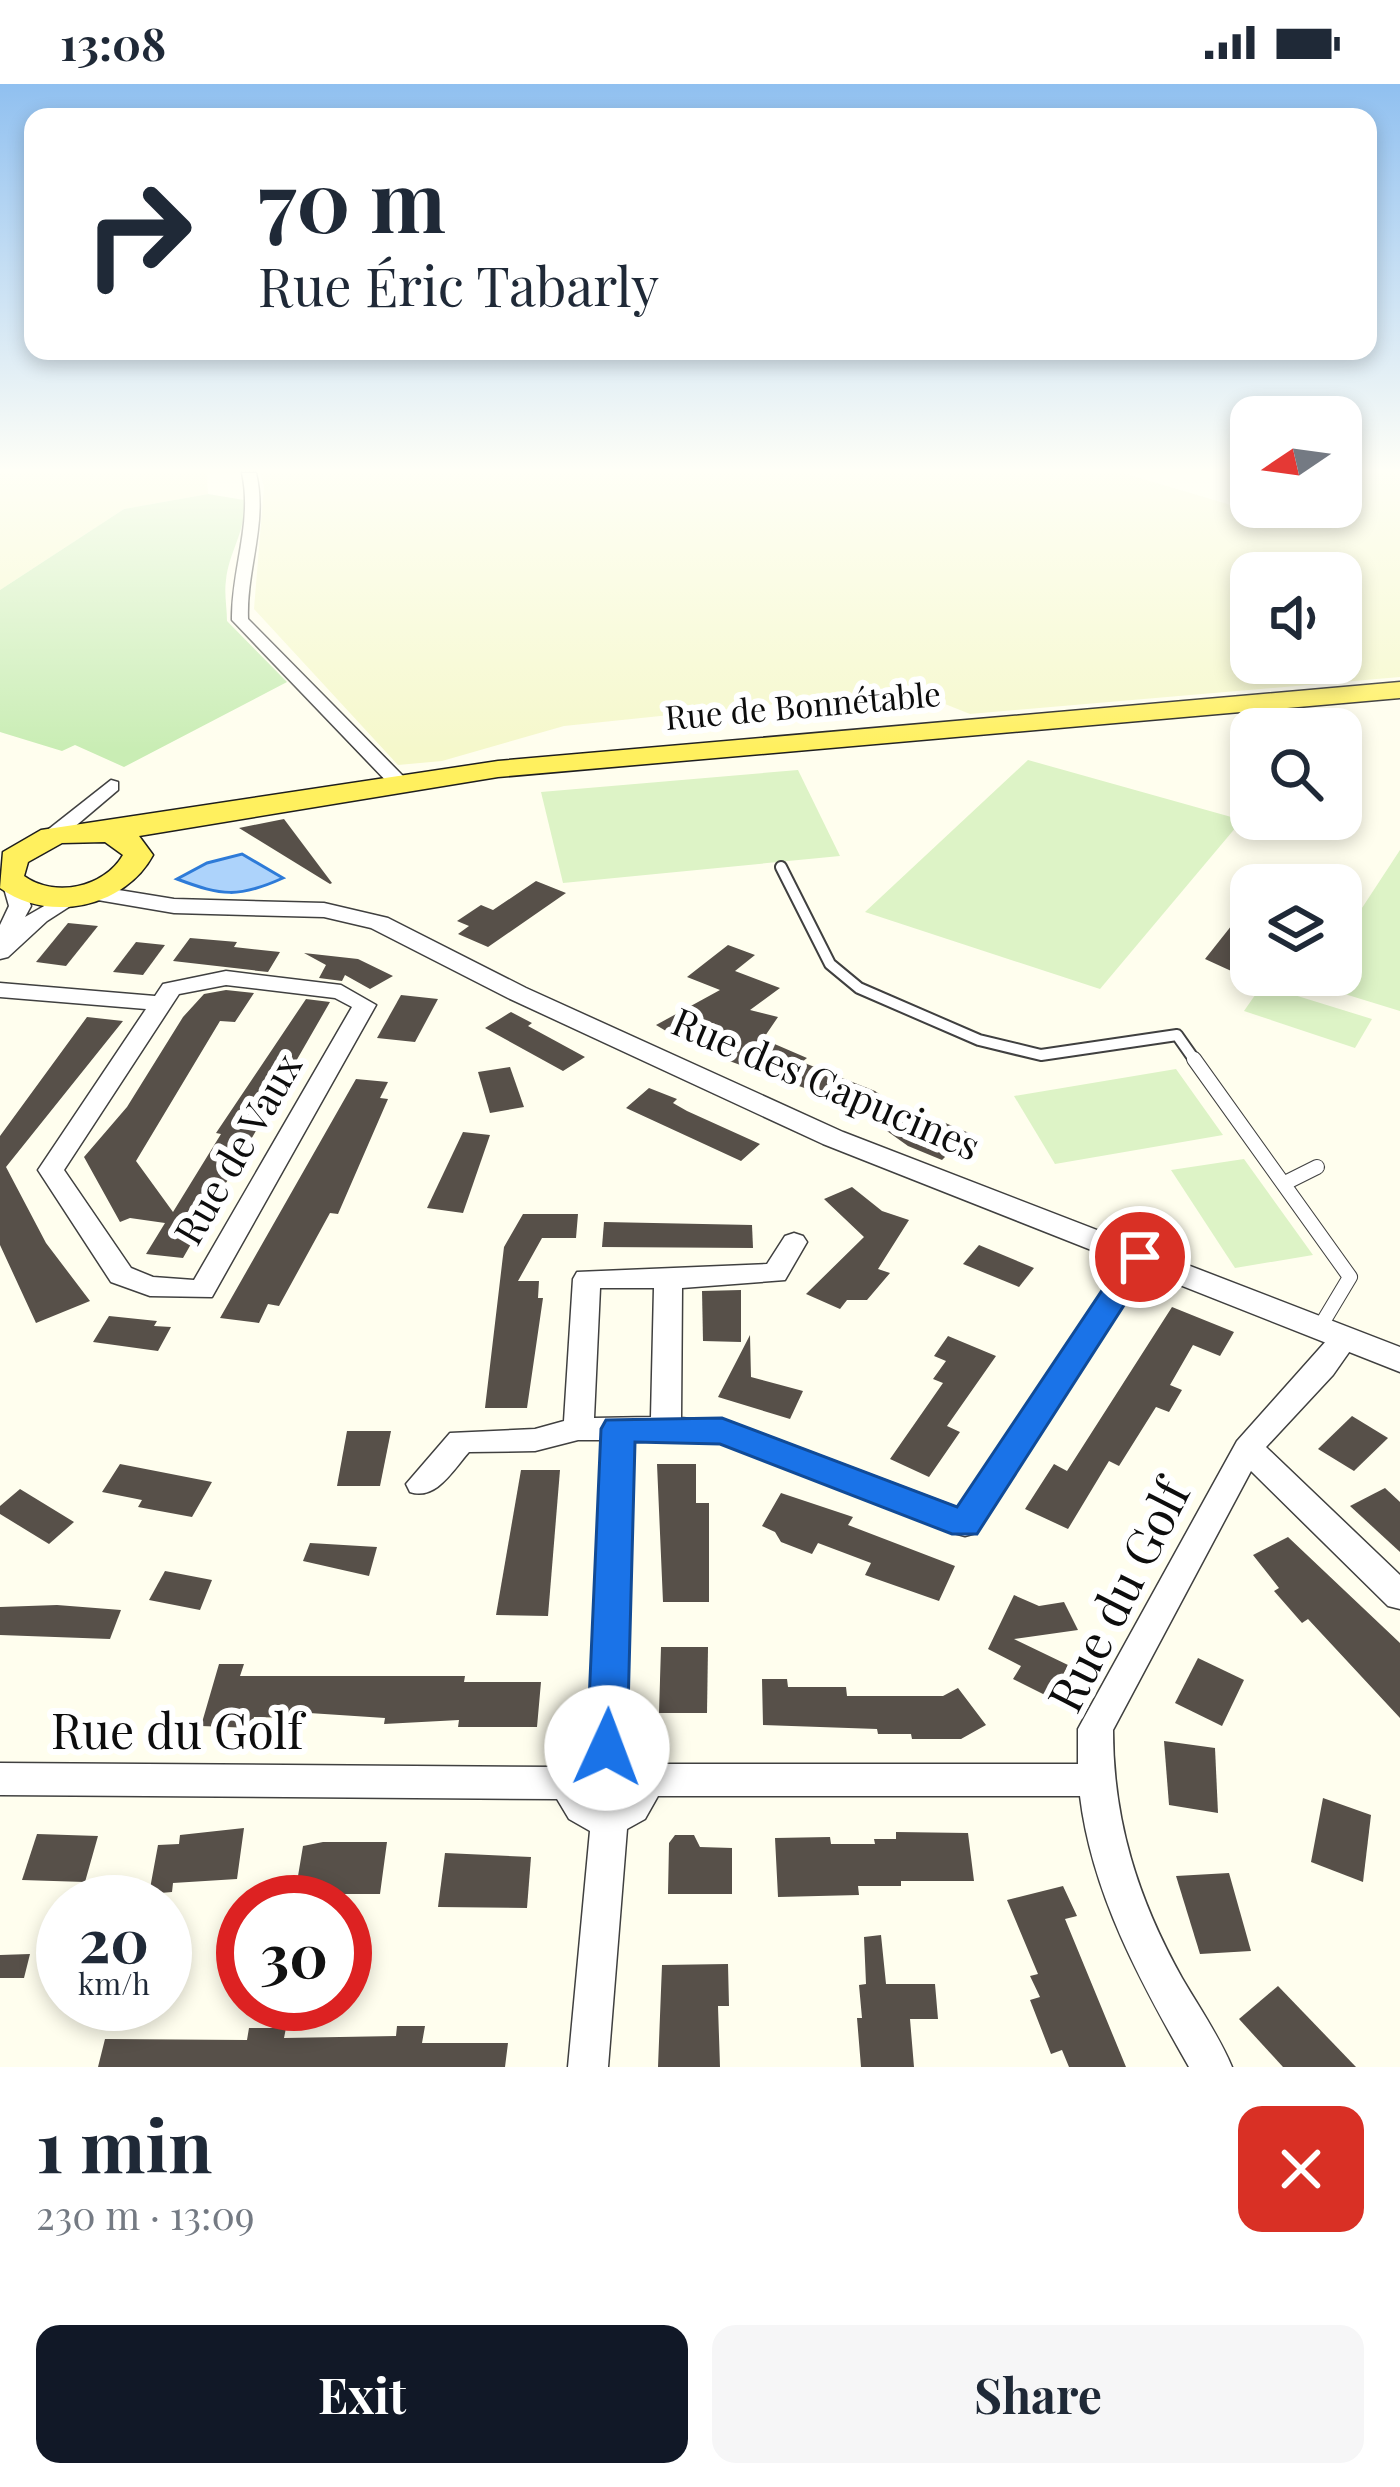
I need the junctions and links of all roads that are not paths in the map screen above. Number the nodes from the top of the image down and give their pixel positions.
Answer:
1 (244, 566) edge
2 (1400, 689) edge
3 (398, 782) junction
4 (112, 786) dead end
5 (215, 817) junction
6 (100, 823) junction
7 (136, 860) junction
8 (781, 867) dead end
9 (8, 870) edge
10 (83, 893) junction
11 (218, 907) junction
12 (0, 948) edge
13 (0, 990) edge
14 (160, 1003) junction
15 (1317, 1167) dead end
16 (1285, 1183) junction
17 (794, 1242) dead end
18 (1140, 1257) junction
19 (668, 1279) junction
20 (1333, 1332) junction
21 (1400, 1360) edge
22 (666, 1428) junction
23 (578, 1429) junction
24 (618, 1429) junction
25 (1248, 1449) junction
26 (421, 1484) dead end
27 (1400, 1596) edge
28 (607, 1748) junction
29 (0, 1779) edge
30 (645, 1780) junction
31 (1092, 1780) junction
32 (569, 1783) junction
33 (610, 1816) junction
34 (588, 2067) edge
35 (1212, 2067) edge

1 - 3 street
2 - 3 main road, Rue de Bonnétable
3 - 5 main road, Rue de Bonnétable
4 - 6 street
5 - 6 main road, Rue de Bonnétable
5 - 7 main road, Rue de Bonnétable
6 - 7 main road
6 - 9 main road, Rue de Bonnétable
7 - 10 main road, Rue de Bonnétable
7 - 11 street, Rue des Capucines
8 - 16 lane
9 - 10 main road
9 - 12 street
10 - 11 street, Rue des Capucines
10 - 12 street
11 - 18 street, Rue des Capucines
13 - 14 street
14 - 14 street, Rue de Vaux
15 - 16 lane
16 - 20 lane
17 - 19 street
18 - 20 street, Rue des Capucines
18 - 22 street
19 - 22 street
19 - 23 street
20 - 21 street, Rue des Capucines
20 - 25 street, Rue du Golf
22 - 24 street
23 - 24 street
23 - 26 street
24 - 28 street
25 - 27 street
25 - 31 street, Rue du Golf
28 - 30 street
28 - 32 street
29 - 32 street, Rue du Golf
30 - 31 street
30 - 33 street
31 - 35 street, Rue du Golf
32 - 33 street
33 - 34 street

